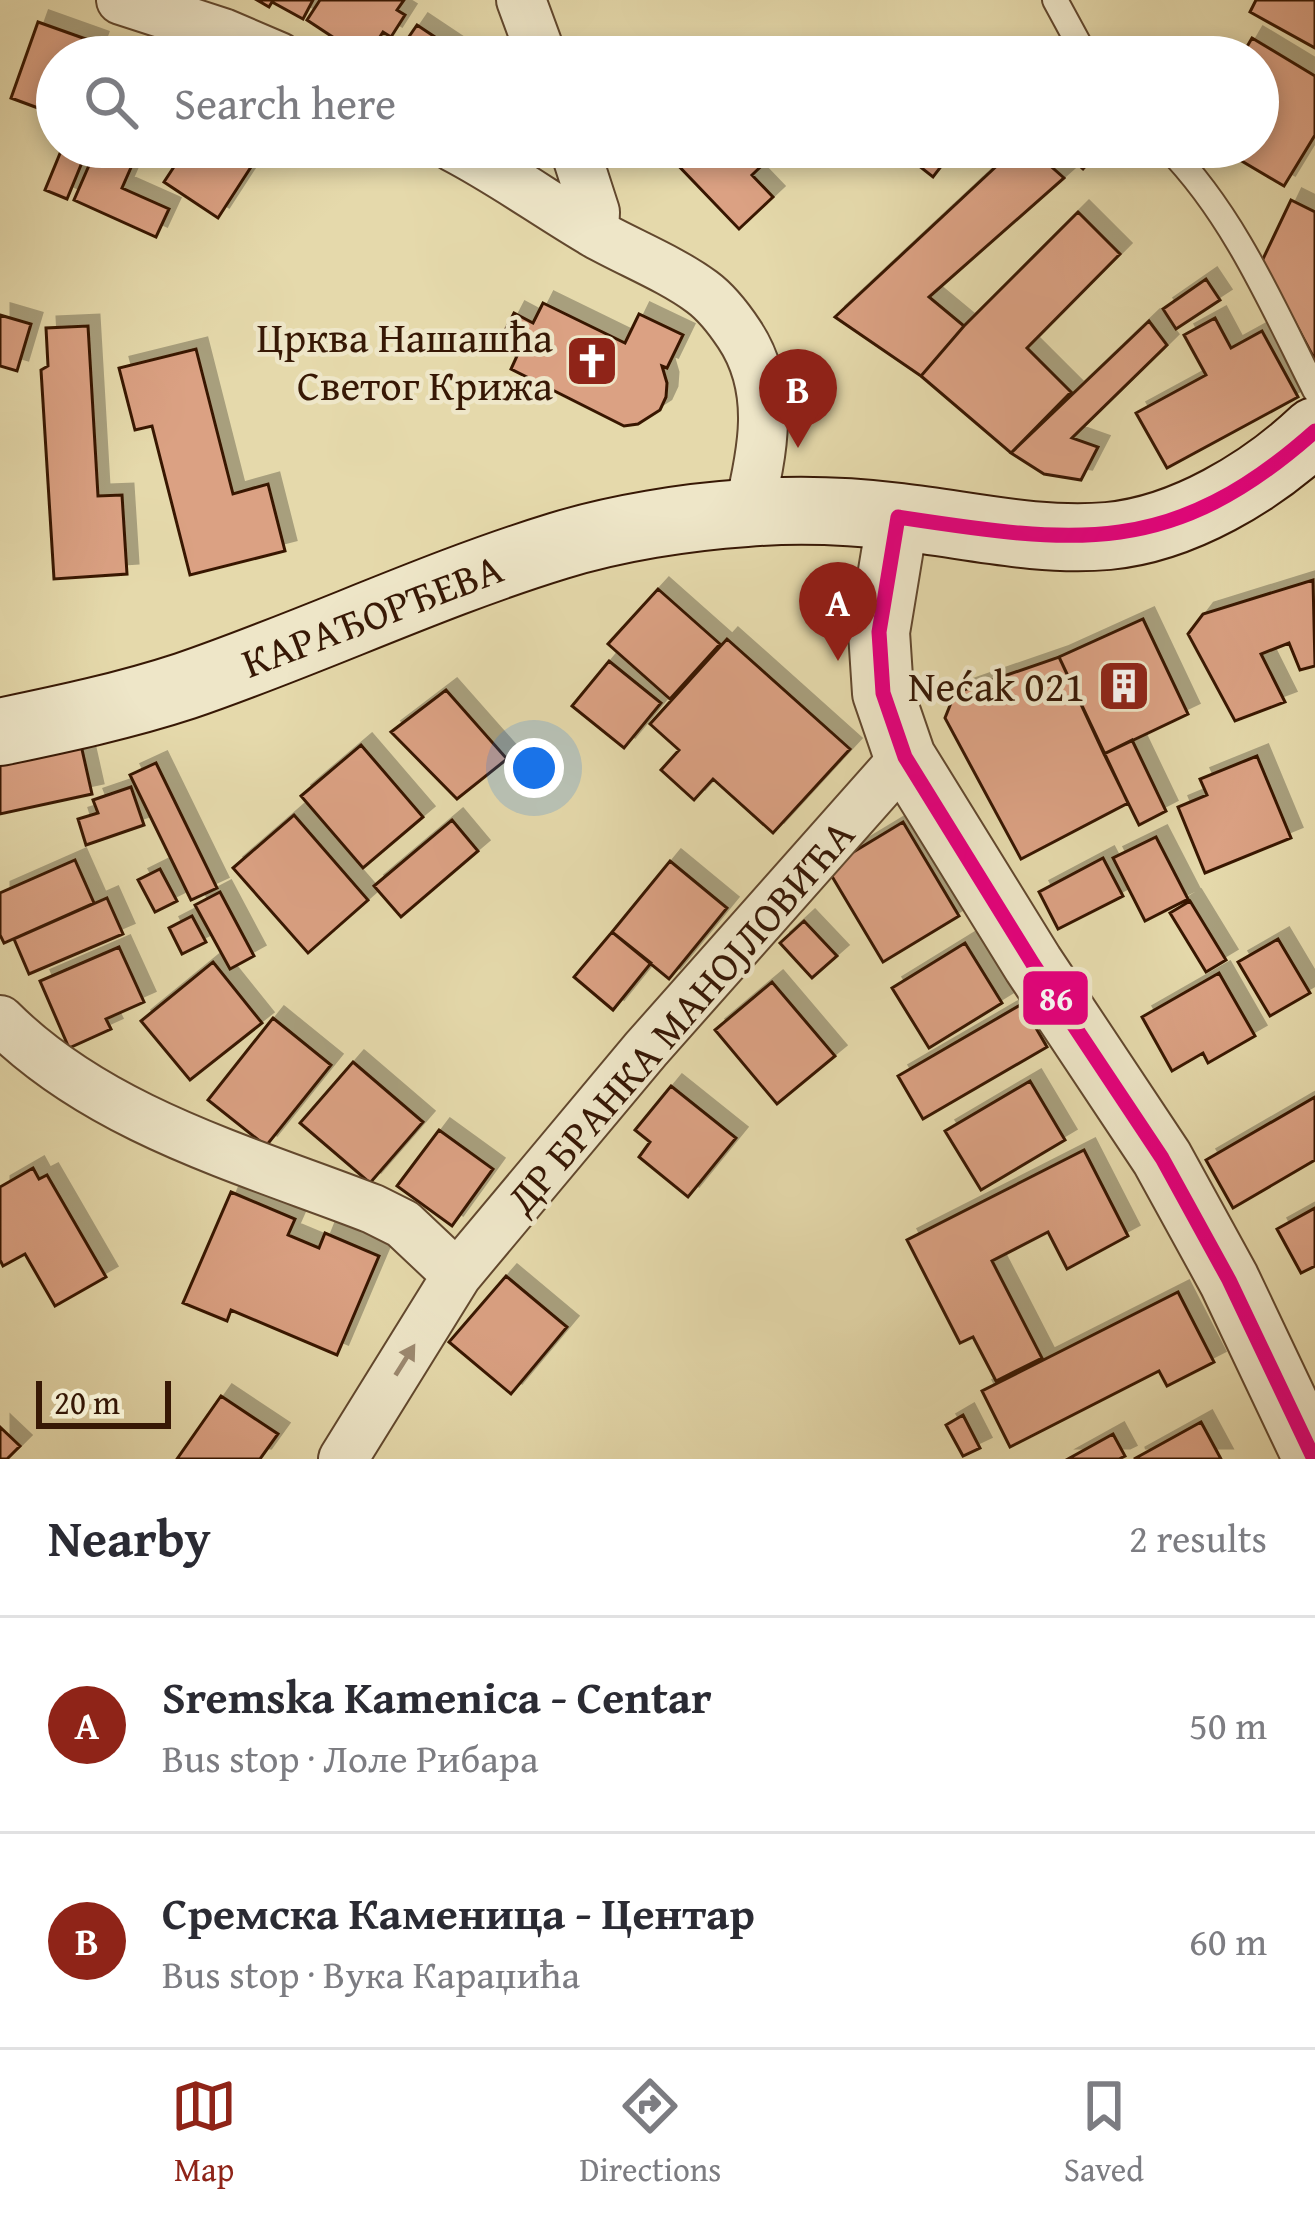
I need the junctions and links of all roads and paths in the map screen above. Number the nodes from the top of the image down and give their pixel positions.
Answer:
1 (122, 0) edge
2 (521, 0) edge
3 (1055, 0) edge
4 (230, 36) edge
5 (534, 36) edge
6 (1074, 36) edge
7 (492, 168) edge
8 (581, 168) edge
9 (1188, 168) edge
10 (594, 232) junction
11 (1315, 391) edge
12 (1315, 431) edge
13 (748, 513) junction
14 (898, 517) junction
15 (0, 732) edge
16 (905, 757) junction
17 (0, 1020) edge
18 (457, 1275) junction
19 (343, 1459) edge
20 (1314, 1459) edge

1 - 4 street
2 - 5 street
3 - 6 lane
7 - 10 street
8 - 10 street
9 - 11 lane
10 - 13 street
12 - 14 main road, КАРАЂОРЂЕВА
13 - 14 main road, КАРАЂОРЂЕВА
13 - 15 main road, КАРАЂОРЂЕВА
14 - 16 street
16 - 18 street, ДР БРАНКА МАНОЈЛОВИЋА
16 - 20 street
17 - 18 street
19 -> 18 street, ДР БРАНКА МАНОЈЛОВИЋА

